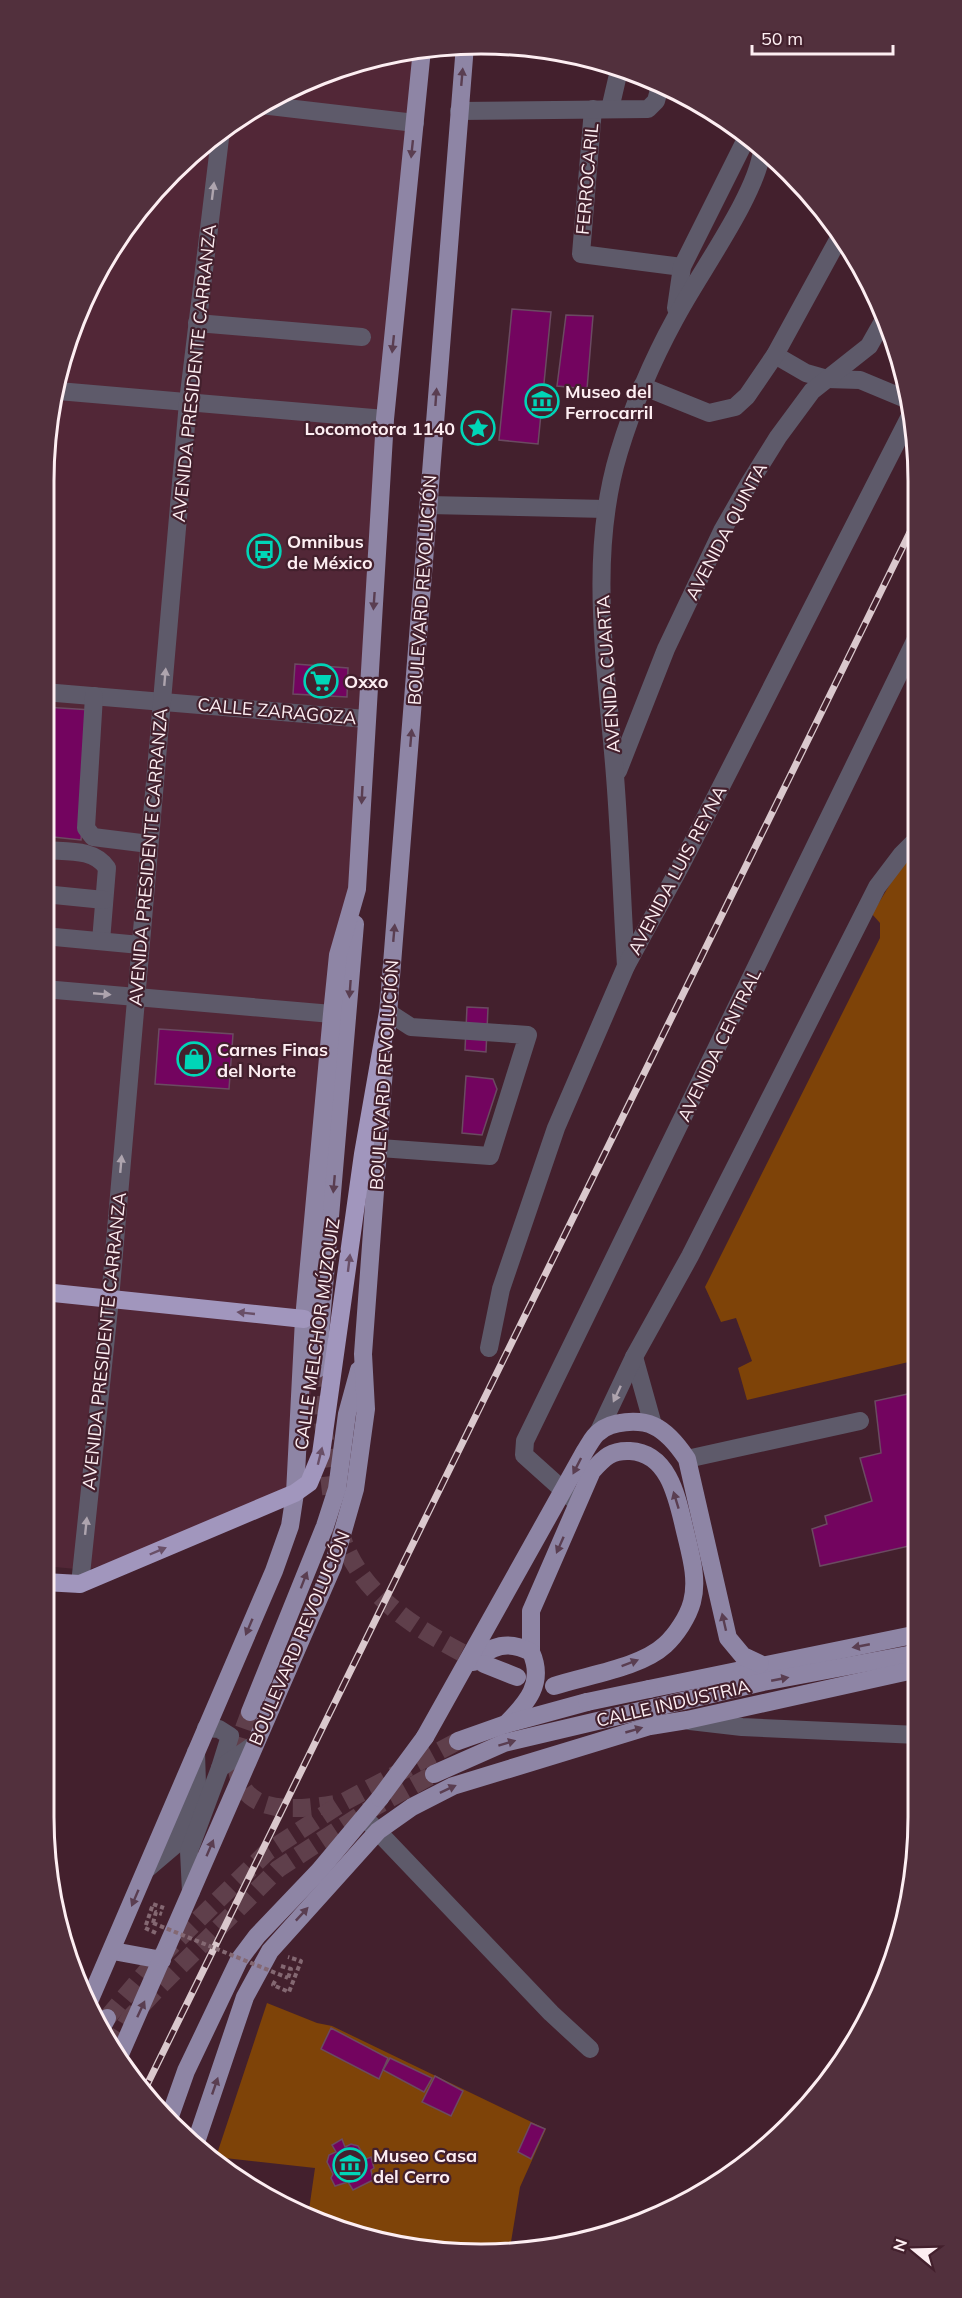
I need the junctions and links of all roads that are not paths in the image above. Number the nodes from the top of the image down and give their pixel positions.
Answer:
1 (464, 55) edge
2 (421, 59) edge
3 (615, 76) edge
4 (658, 93) edge
5 (276, 107) edge
6 (601, 109) junction
7 (459, 111) junction
8 (415, 123) junction
9 (218, 144) edge
10 (743, 144) edge
11 (762, 159) edge
12 (835, 243) edge
13 (682, 267) junction
14 (675, 319) junction
15 (197, 323) junction
16 (879, 328) edge
17 (362, 337) dead end
18 (775, 356) junction
19 (827, 379) junction
20 (642, 386) junction
21 (64, 391) edge
22 (900, 397) edge
23 (188, 402) junction
24 (385, 419) junction
25 (904, 427) edge
26 (428, 505) junction
27 (606, 509) junction
28 (908, 655) edge
29 (54, 693) edge
30 (94, 696) junction
31 (163, 702) junction
32 (366, 719) junction
33 (616, 779) junction
34 (150, 844) junction
35 (908, 848) edge
36 (54, 851) edge
37 (357, 889) junction
38 (54, 895) edge
39 (104, 900) junction
40 (54, 937) edge
41 (101, 941) junction
42 (140, 945) junction
43 (626, 966) junction
44 (54, 990) edge
45 (135, 997) junction
46 (388, 1012) junction
47 (332, 1014) junction
48 (380, 1148) junction
49 (54, 1293) edge
50 (110, 1299) junction
51 (304, 1319) junction
52 (489, 1348) dead end
53 (363, 1354) junction
54 (634, 1357) junction
55 (317, 1369) tunnel mouth
56 (860, 1421) dead end
57 (654, 1425) junction
58 (599, 1431) junction
59 (687, 1459) junction
60 (295, 1493) junction
61 (571, 1498) junction
62 (54, 1583) edge
63 (80, 1584) junction
64 (908, 1636) edge
65 (531, 1652) junction
66 (908, 1655) edge
67 (484, 1664) tunnel mouth
68 (760, 1664) junction
69 (466, 1669) junction
70 (908, 1671) edge
71 (518, 1677) dead end
72 (250, 1712) tunnel mouth
73 (641, 1712) junction
74 (687, 1720) junction
75 (506, 1724) junction
76 (206, 1728) junction
77 (908, 1735) edge
78 (458, 1741) tunnel mouth
79 (254, 1745) junction
80 (220, 1768) junction
81 (434, 1774) tunnel mouth
82 (365, 1818) junction
83 (378, 1831) junction
84 (191, 1892) junction
85 (112, 1951) junction
86 (162, 1960) junction
87 (93, 1994) edge
88 (123, 2049) edge
89 (590, 2049) dead end
90 (172, 2111) edge
91 (198, 2137) edge

7 -> 1 main road, BOULEVARD REVOLUCIÓN
2 - 8 main road
3 - 6 street, FERROCARIL
4 - 6 street
5 - 8 street
6 - 7 street
6 - 13 street, FERROCARIL
26 -> 7 main road, BOULEVARD REVOLUCIÓN
8 -> 24 main road
15 -> 9 street, AVENIDA PRESIDENTE CARRANZA
10 - 13 street, AVENIDA CUARTA
11 - 14 street, AVENIDA CUARTA
12 - 18 street
13 - 14 street, AVENIDA CUARTA
14 - 20 street, AVENIDA CUARTA
15 - 17 street
15 - 23 street, AVENIDA PRESIDENTE CARRANZA
16 - 19 street, AVENIDA QUINTA
18 - 19 street
18 - 20 street
19 - 22 street
19 - 33 street, AVENIDA QUINTA
20 - 27 street, AVENIDA CUARTA
21 - 23 street
23 - 24 street
31 -> 23 street, AVENIDA PRESIDENTE CARRANZA
24 -> 32 main road
25 - 43 street, AVENIDA LUIS REYNA
26 - 27 street
46 -> 26 main road, BOULEVARD REVOLUCIÓN
27 - 33 street, AVENIDA CUARTA
28 - 61 street, AVENIDA CENTRAL
29 - 30 street, CALLE ZARAGOZA
30 - 31 street, CALLE ZARAGOZA
30 - 34 street
31 - 32 street, CALLE ZARAGOZA
31 - 34 street, AVENIDA PRESIDENTE CARRANZA
32 -> 37 main road
33 - 43 street, AVENIDA CUARTA
34 - 42 street, AVENIDA PRESIDENTE CARRANZA
35 - 54 street
36 - 39 street
37 - 47 main road
37 -> 55 main road
38 - 39 street
39 - 41 street
40 - 41 street
41 - 42 street
42 - 45 street, AVENIDA PRESIDENTE CARRANZA
43 - 52 street, AVENIDA LUIS REYNA
44 -> 45 street
45 - 47 street
50 -> 45 street, AVENIDA PRESIDENTE CARRANZA
46 - 48 main road, BOULEVARD REVOLUCIÓN
46 - 48 street
60 -> 46 highway, CALLE MELCHOR MÚZQUIZ
47 - 51 main road
48 - 53 main road, BOULEVARD REVOLUCIÓN
49 - 50 highway
51 -> 50 highway
63 -> 50 street, AVENIDA PRESIDENTE CARRANZA
51 - 60 main road
72 -> 53 main road
53 - 79 main road, BOULEVARD REVOLUCIÓN
54 - 57 street
54 -> 58 street
56 - 59 street
57 - 58 main road
57 - 59 main road
58 -> 61 main road
68 -> 59 main road
63 -> 60 highway, CALLE MELCHOR MÚZQUIZ
60 -> 76 main road
61 -> 65 main road
61 - 69 main road
73 -> 61 main road
62 - 63 highway, CALLE MELCHOR MÚZQUIZ
64 -> 68 main road, CALLE INDUSTRIA
65 - 69 main road
65 - 75 main road
73 -> 66 main road, CALLE INDUSTRIA
67 - 71 main road
68 - 75 main road, CALLE INDUSTRIA, bridge
69 - 82 main road, bridge
70 - 74 main road
81 -> 73 main road, CALLE INDUSTRIA
74 - 77 street
83 -> 74 main road
75 - 78 main road, CALLE INDUSTRIA
76 - 80 street
76 -> 85 main road
79 - 80 street
84 -> 79 main road, BOULEVARD REVOLUCIÓN
80 - 84 street
82 - 83 street
82 - 90 main road
83 - 89 street
91 -> 83 main road
84 - 86 main road, BOULEVARD REVOLUCIÓN
85 - 86 main road
85 - 87 main road
88 -> 86 main road, BOULEVARD REVOLUCIÓN

